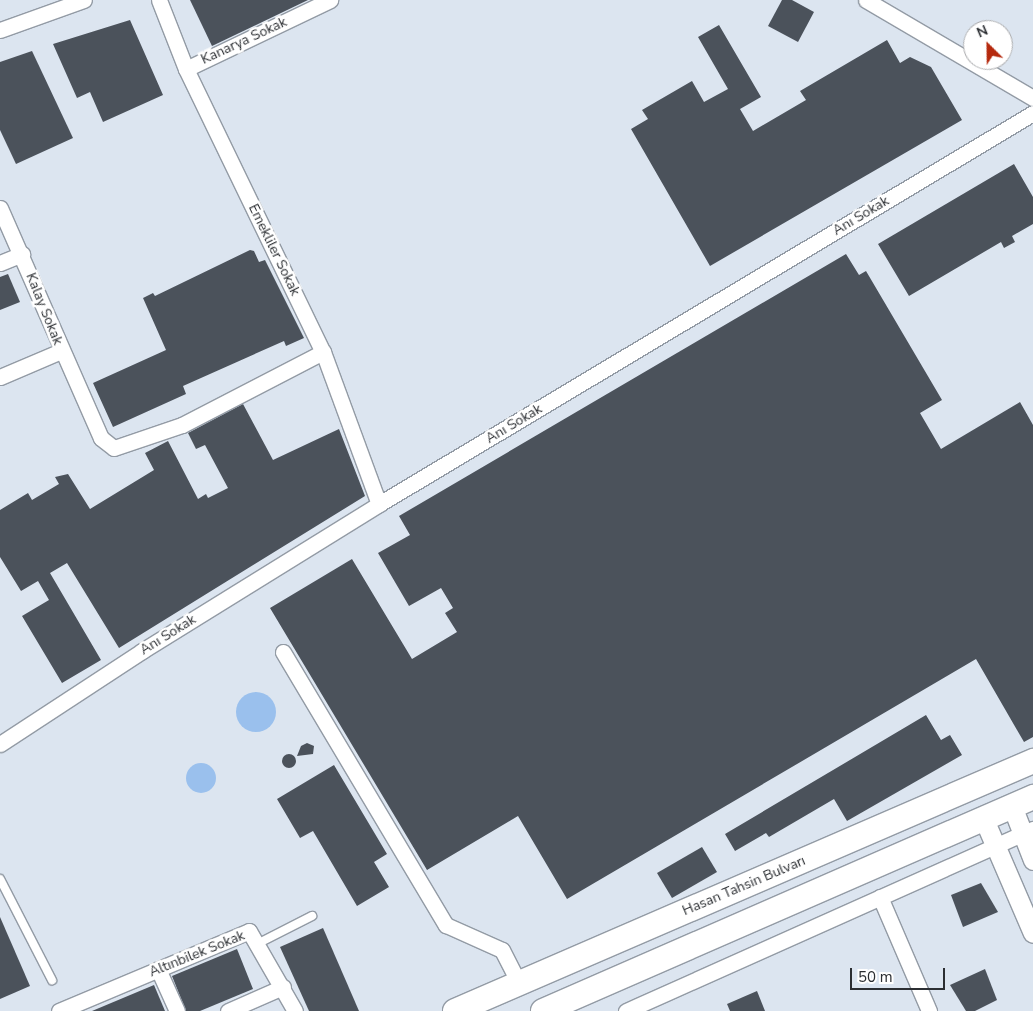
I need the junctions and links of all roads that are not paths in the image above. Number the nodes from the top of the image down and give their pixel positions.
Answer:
1 (84, 0) edge
2 (159, 0) edge
3 (330, 0) edge
4 (866, 0) edge
5 (0, 30) edge
6 (186, 68) junction
7 (1033, 98) edge
8 (1033, 113) edge
9 (0, 208) edge
10 (22, 254) junction
11 (0, 263) edge
12 (60, 351) junction
13 (323, 352) junction
14 (0, 377) edge
15 (379, 504) junction
16 (283, 652) dead end
17 (0, 744) edge
18 (1033, 761) edge
19 (1033, 777) edge
20 (1023, 802) edge
21 (982, 818) junction
22 (1028, 831) edge
23 (995, 846) junction
24 (1033, 860) edge
25 (0, 879) edge
26 (880, 897) junction
27 (312, 916) dead end
28 (1033, 933) edge
29 (257, 944) junction
30 (158, 969) junction
31 (52, 980) dead end
32 (520, 984) junction
33 (283, 987) junction
34 (59, 1011) edge
35 (177, 1011) edge
36 (228, 1011) edge
37 (295, 1011) edge
38 (456, 1011) edge
39 (543, 1011) edge
40 (626, 1011) edge
41 (929, 1011) edge

1 - 5 street
2 - 6 street, Emekliler Sokak
3 - 6 street, Kanarya Sokak
4 - 7 street
6 - 13 street, Emekliler Sokak
8 - 15 street, Anı Sokak
9 - 10 street, Kalay Sokak
10 - 11 street
10 - 12 street, Kalay Sokak
12 - 13 street
12 - 14 street, Kalay Sokak
13 - 15 street, Emekliler Sokak
15 - 17 street, Anı Sokak
16 - 32 street
18 - 32 main road, Hasan Tahsin Bulvarı
19 - 21 main road
20 - 21 main road
20 - 22 street
21 - 23 street
21 - 39 main road
22 - 23 street
22 - 24 street
23 - 26 street
23 - 28 street
25 - 31 lane
26 - 40 street
26 - 41 street
27 - 29 lane
29 - 30 street, Altınbilek Sokak
29 - 33 street, Altınbilek Sokak
30 - 34 street, Altınbilek Sokak
30 - 35 street
32 - 38 main road, Hasan Tahsin Bulvarı
33 - 36 street
33 - 37 street, Altınbilek Sokak

